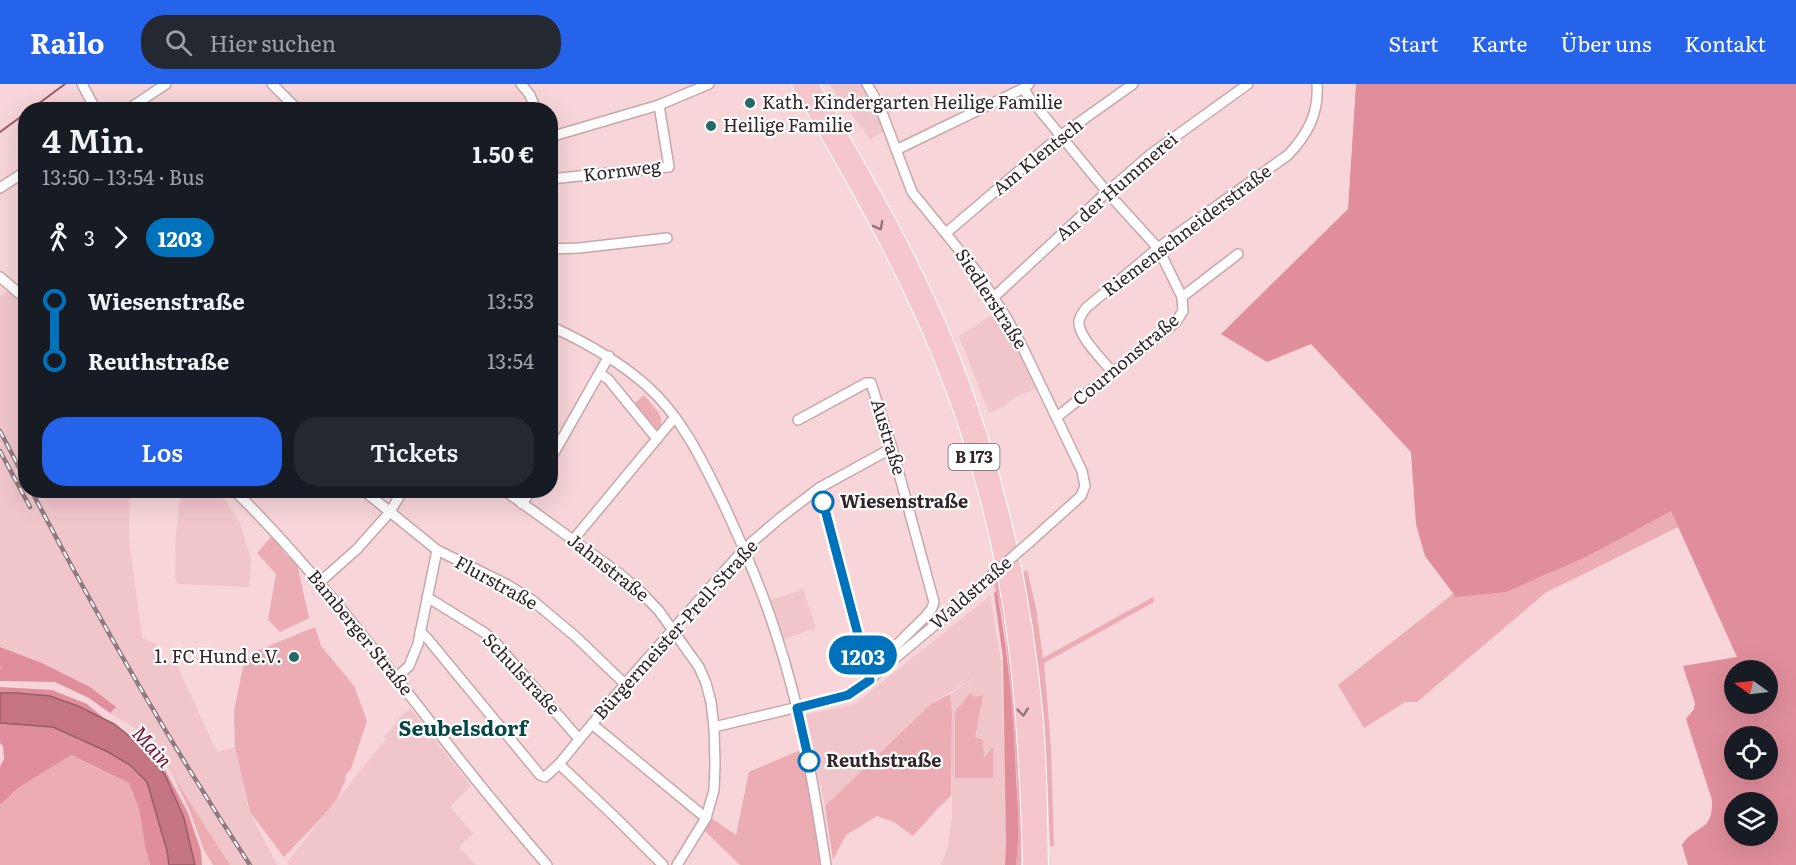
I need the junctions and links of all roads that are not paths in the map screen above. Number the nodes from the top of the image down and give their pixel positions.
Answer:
1 (82, 84) edge
2 (166, 84) edge
3 (272, 84) edge
4 (521, 84) edge
5 (709, 84) edge
6 (799, 84) edge
7 (811, 84) edge
8 (867, 84) edge
9 (1133, 84) edge
10 (1248, 84) edge
11 (1317, 84) edge
12 (1026, 86) edge
13 (92, 102) edge
14 (139, 102) edge
15 (290, 102) edge
16 (533, 102) edge
17 (659, 105) junction
18 (558, 134) edge
19 (1059, 136) junction
20 (896, 150) junction
21 (18, 178) edge
22 (558, 178) edge
23 (0, 188) edge
24 (1107, 192) junction
25 (946, 233) junction
26 (667, 238) dead end
27 (1158, 248) junction
28 (558, 249) edge
29 (1238, 254) dead end
30 (0, 277) edge
31 (18, 292) edge
32 (994, 297) junction
33 (1182, 297) junction
34 (558, 330) edge
35 (609, 356) junction
36 (1113, 373) junction
37 (600, 374) junction
38 (675, 417) junction
39 (1057, 417) junction
40 (798, 420) dead end
41 (657, 439) junction
42 (558, 441) edge
43 (892, 448) junction
44 (819, 488) junction
45 (1084, 489) joint
46 (242, 498) edge
47 (373, 498) edge
48 (398, 498) edge
49 (514, 498) edge
50 (526, 498) edge
51 (522, 504) junction
52 (390, 512) junction
53 (573, 540) junction
54 (744, 549) junction
55 (437, 550) junction
56 (320, 582) junction
57 (427, 597) junction
58 (673, 629) junction
59 (420, 632) junction
60 (396, 678) junction
61 (870, 680) junction
62 (625, 684) junction
63 (797, 708) junction
64 (592, 724) junction
65 (714, 727) junction
66 (579, 739) junction
67 (559, 764) junction
68 (706, 818) junction
69 (547, 865) edge
70 (663, 865) edge
71 (677, 865) edge
72 (826, 865) edge
73 (1030, 865) edge
74 (1041, 865) edge

1 - 13 street
2 - 14 street
3 - 15 street
4 - 16 street
5 - 17 street
6 -> 73 highway, B 173
7 - 74 highway, B 173
8 - 20 street, Siedlerstraße
9 - 19 street, Am Klentsch
10 - 24 street, An der Hummerei
11 - 27 street, Riemenschneiderstraße
12 - 19 street, Cournonstraße
12 - 20 street
17 - 18 street
17 - 22 street, Kornweg
19 - 24 street, Cournonstraße
19 - 25 street, Am Klentsch
20 - 25 street, Siedlerstraße
21 - 23 street
24 - 27 street, Cournonstraße
24 - 32 street, An der Hummerei
25 - 32 street, Siedlerstraße
26 - 28 street
27 - 33 street, Cournonstraße
27 - 36 street, Riemenschneiderstraße
29 - 33 street, Cournonstraße
30 - 31 street
32 - 39 street, Siedlerstraße
33 - 36 street, Cournonstraße
34 - 35 street
35 - 37 street
35 - 38 street
36 - 39 street, Cournonstraße
37 - 41 street
37 - 42 street
38 - 41 street
38 - 54 street
39 - 45 street, Siedlerstraße
40 - 43 street, Austraße
41 - 53 street
43 - 44 street, Bürgermeister-Prell-Straße
43 - 61 street, Austraße
44 - 54 street, Bürgermeister-Prell-Straße
44 - 61 street
45 - 61 street, Waldstraße, bridge
46 - 56 street, Bamberger Straße
47 - 52 street, Flurstraße
48 - 52 street
49 - 51 street, Jahnstraße
50 - 51 street
51 - 53 street, Jahnstraße
52 - 55 street, Flurstraße
52 - 56 street
53 - 58 street, Jahnstraße
54 - 58 street, Bürgermeister-Prell-Straße
54 - 63 street
55 - 57 street
55 - 62 street, Flurstraße
56 - 60 street, Bamberger Straße
57 - 59 street
57 - 66 street, Schulstraße
58 - 62 street, Bürgermeister-Prell-Straße
58 - 65 street, Jahnstraße
59 - 60 street
59 - 67 street
60 - 69 street, Bamberger Straße
61 - 63 street, Waldstraße
62 - 64 street, Bürgermeister-Prell-Straße
63 - 65 street, Waldstraße
63 - 72 street
64 - 66 street, Bürgermeister-Prell-Straße
64 - 68 street
65 - 68 street, Jahnstraße
66 - 67 street, Bürgermeister-Prell-Straße
67 - 70 street
68 - 71 street, Jahnstraße

